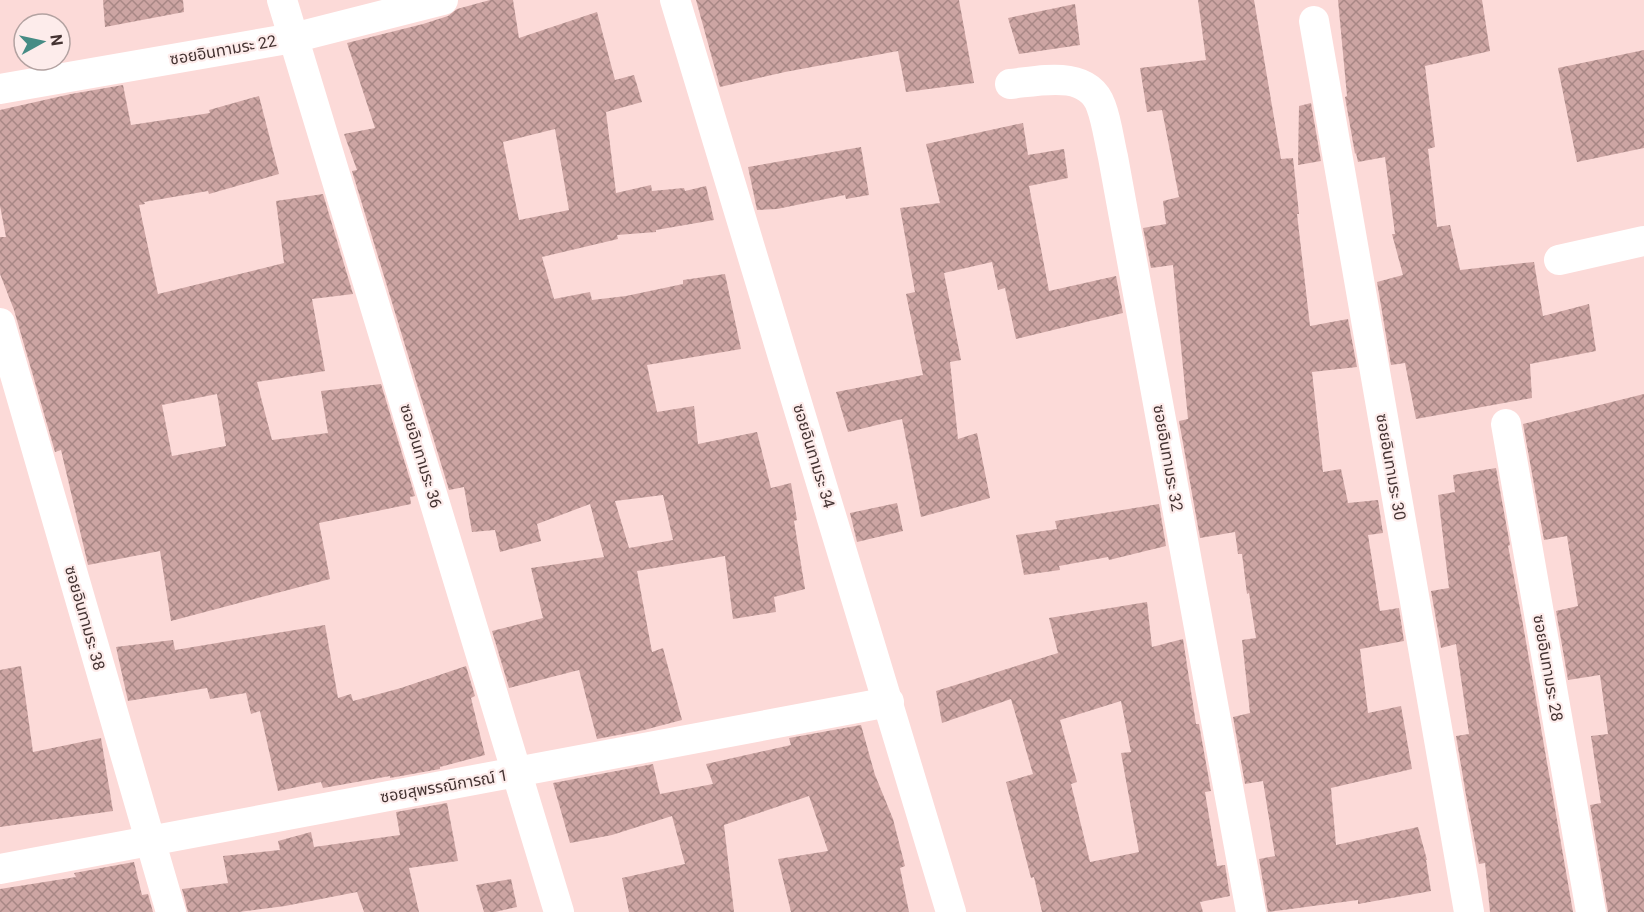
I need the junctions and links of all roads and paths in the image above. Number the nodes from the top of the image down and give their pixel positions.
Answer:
1 (282, 0) edge
2 (443, 0) edge
3 (675, 0) edge
4 (1314, 21) dead end
5 (293, 38) junction
6 (1010, 84) dead end
7 (0, 89) edge
8 (1644, 241) edge
9 (1559, 260) dead end
10 (0, 323) edge
11 (1506, 424) dead end
12 (888, 702) junction
13 (518, 772) junction
14 (150, 841) junction
15 (0, 869) edge
16 (171, 912) edge
17 (559, 912) edge
18 (951, 912) edge
19 (1251, 912) edge
20 (1469, 912) edge
21 (1591, 912) edge

1 - 5 street, ซอยอินทามระ 36
2 - 5 street, ซอยอินทามระ 22
3 - 12 street, ซอยอินทามระ 34
4 - 20 street, ซอยอินทามระ 30
5 - 7 street, ซอยอินทามระ 22
5 - 13 street, ซอยอินทามระ 36
6 - 19 street, ซอยอินทามระ 32
8 - 9 street
10 - 14 street, ซอยอินทามระ 38
11 - 21 street, ซอยอินทามระ 28
12 - 13 street, ซอยสุพรรณิการณ์ 1
12 - 18 street, ซอยอินทามระ 34
13 - 14 street, ซอยสุพรรณิการณ์ 1
13 - 17 street, ซอยอินทามระ 36
14 - 15 street, ซอยสุพรรณิการณ์ 1
14 - 16 street, ซอยอินทามระ 38

